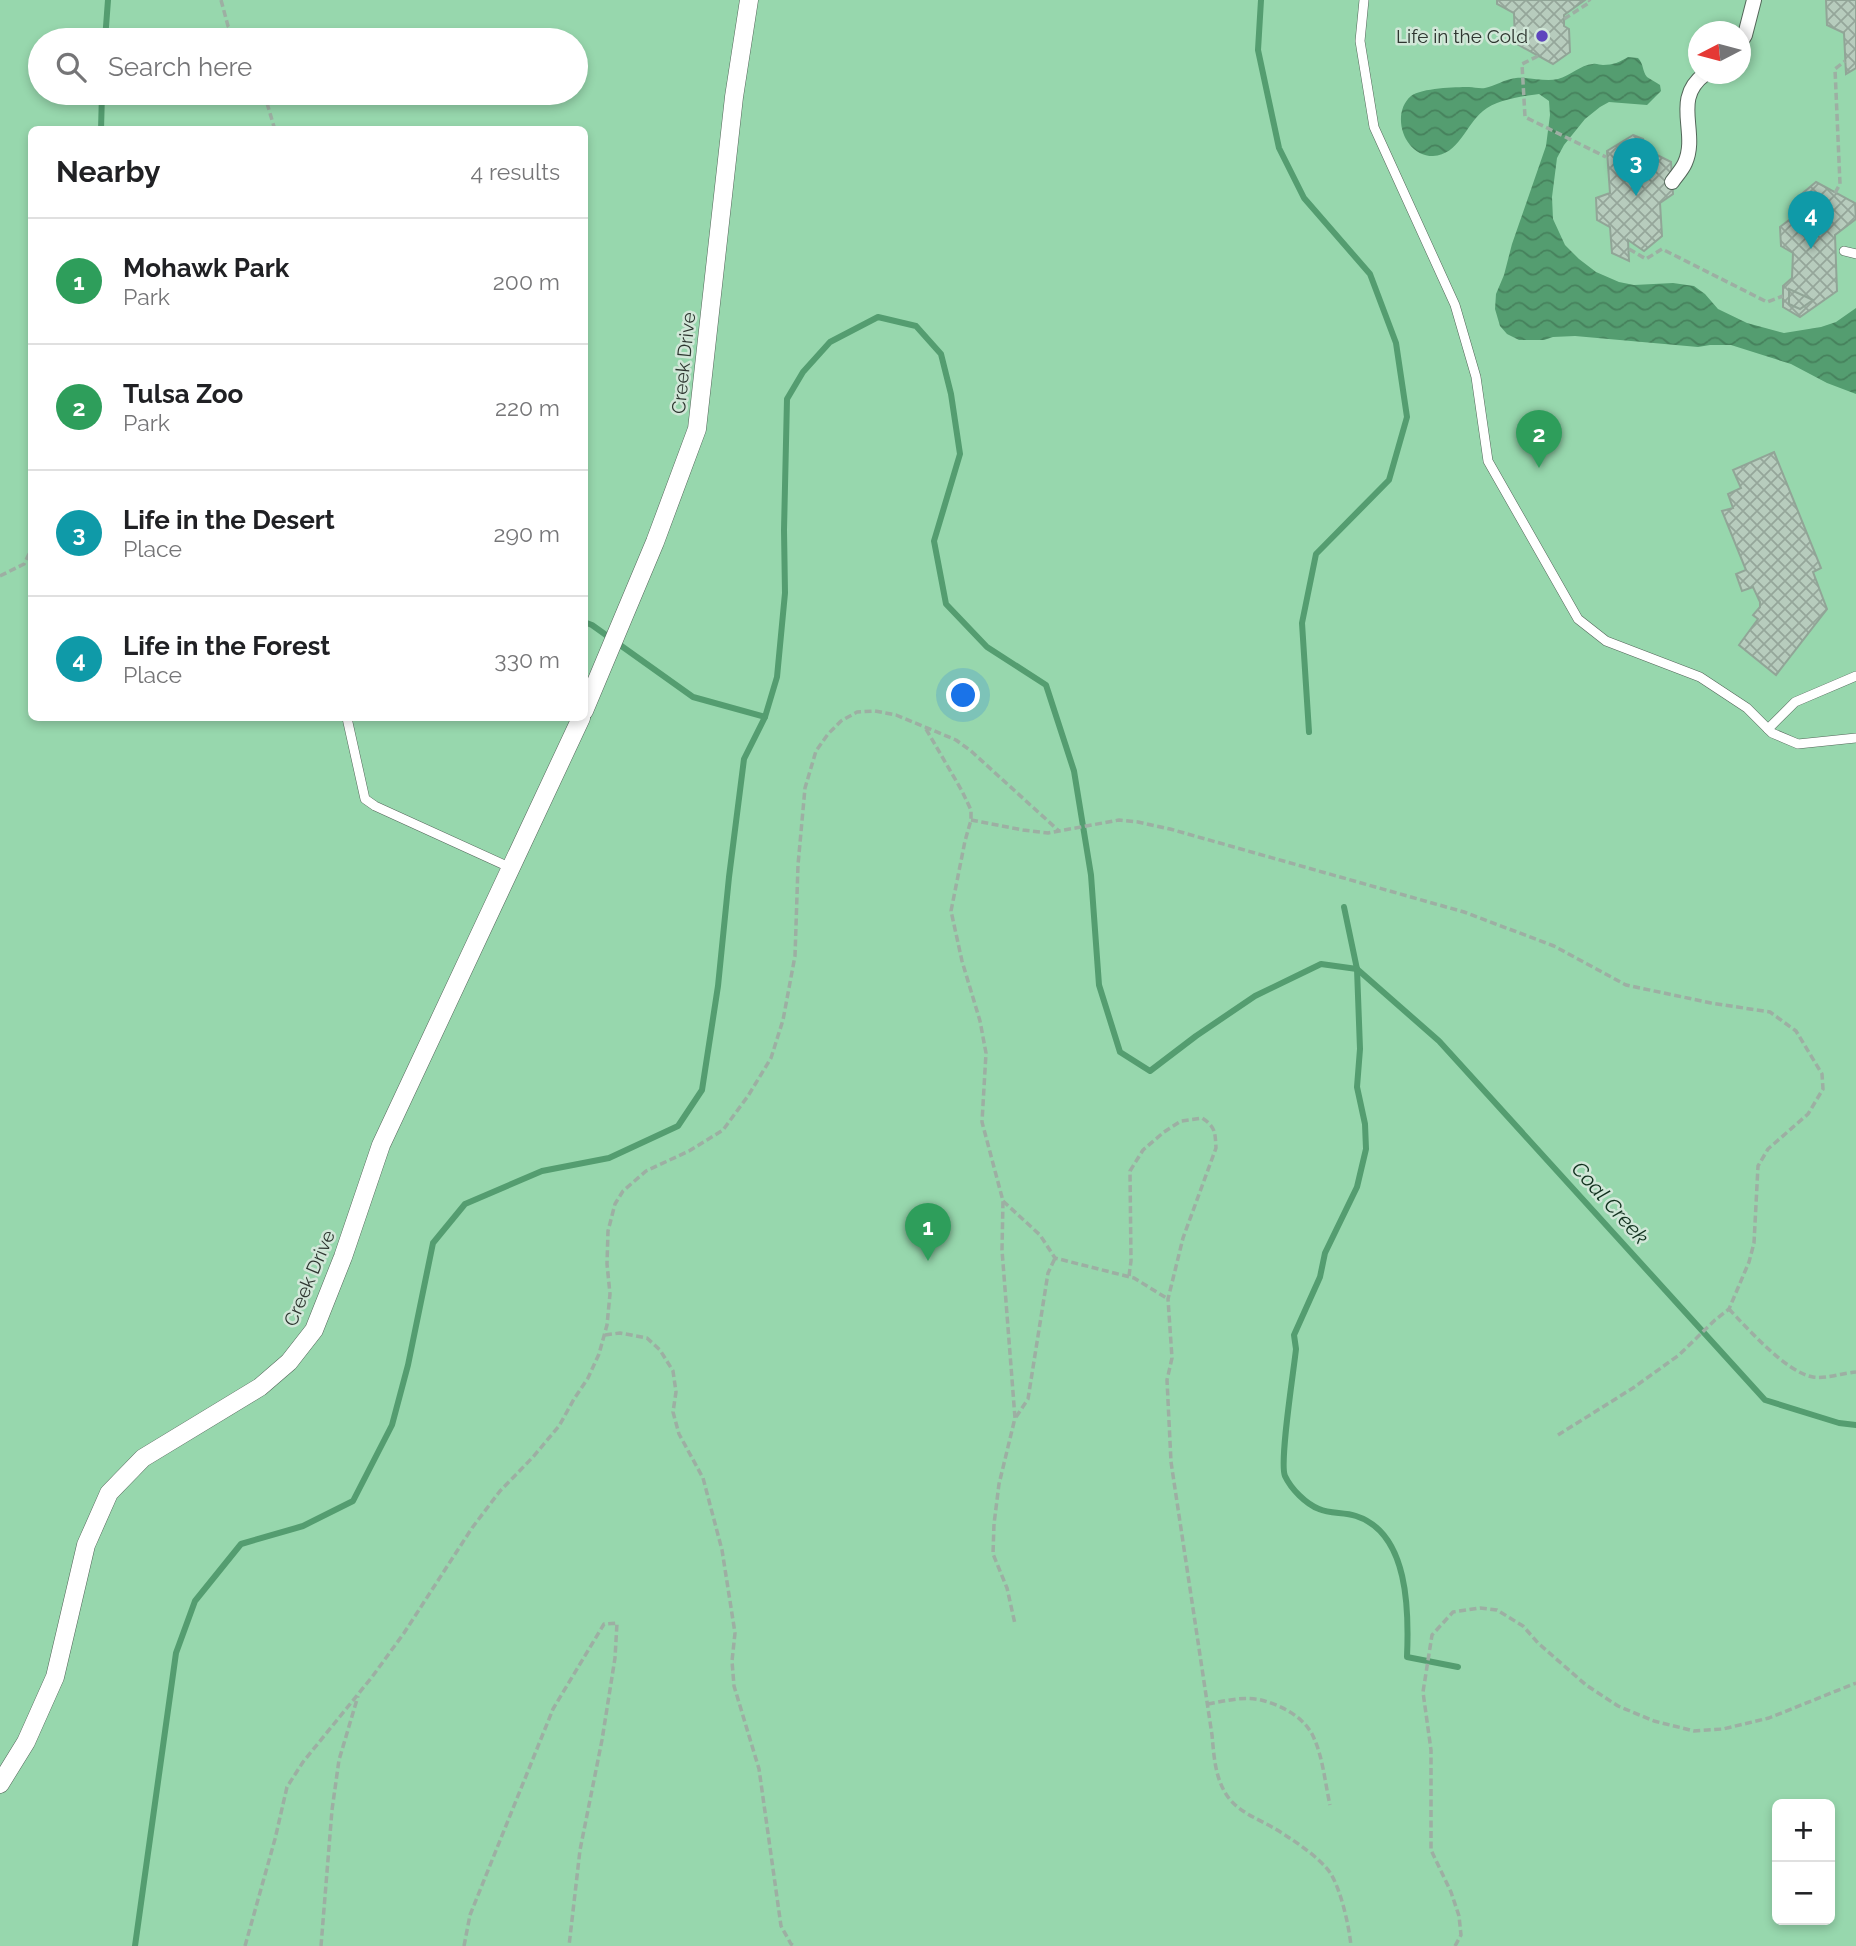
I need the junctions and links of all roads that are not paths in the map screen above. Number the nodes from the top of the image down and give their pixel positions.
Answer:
1 (748, 0) edge
2 (1364, 0) edge
3 (1754, 0) edge
4 (1749, 21) edge
5 (1694, 84) edge
6 (1672, 182) dead end
7 (1843, 251) dead end
8 (1856, 254) edge
9 (1856, 676) edge
10 (588, 702) edge
11 (347, 721) edge
12 (580, 721) edge
13 (1768, 729) junction
14 (1856, 738) edge
15 (511, 869) junction
16 (0, 1783) edge

1 - 10 street, Creek Drive
2 - 13 lane
3 - 4 street
5 - 6 street
7 - 8 lane
9 - 13 lane
11 - 15 lane
12 - 15 street, Creek Drive
13 - 14 lane
15 - 16 street, Creek Drive

